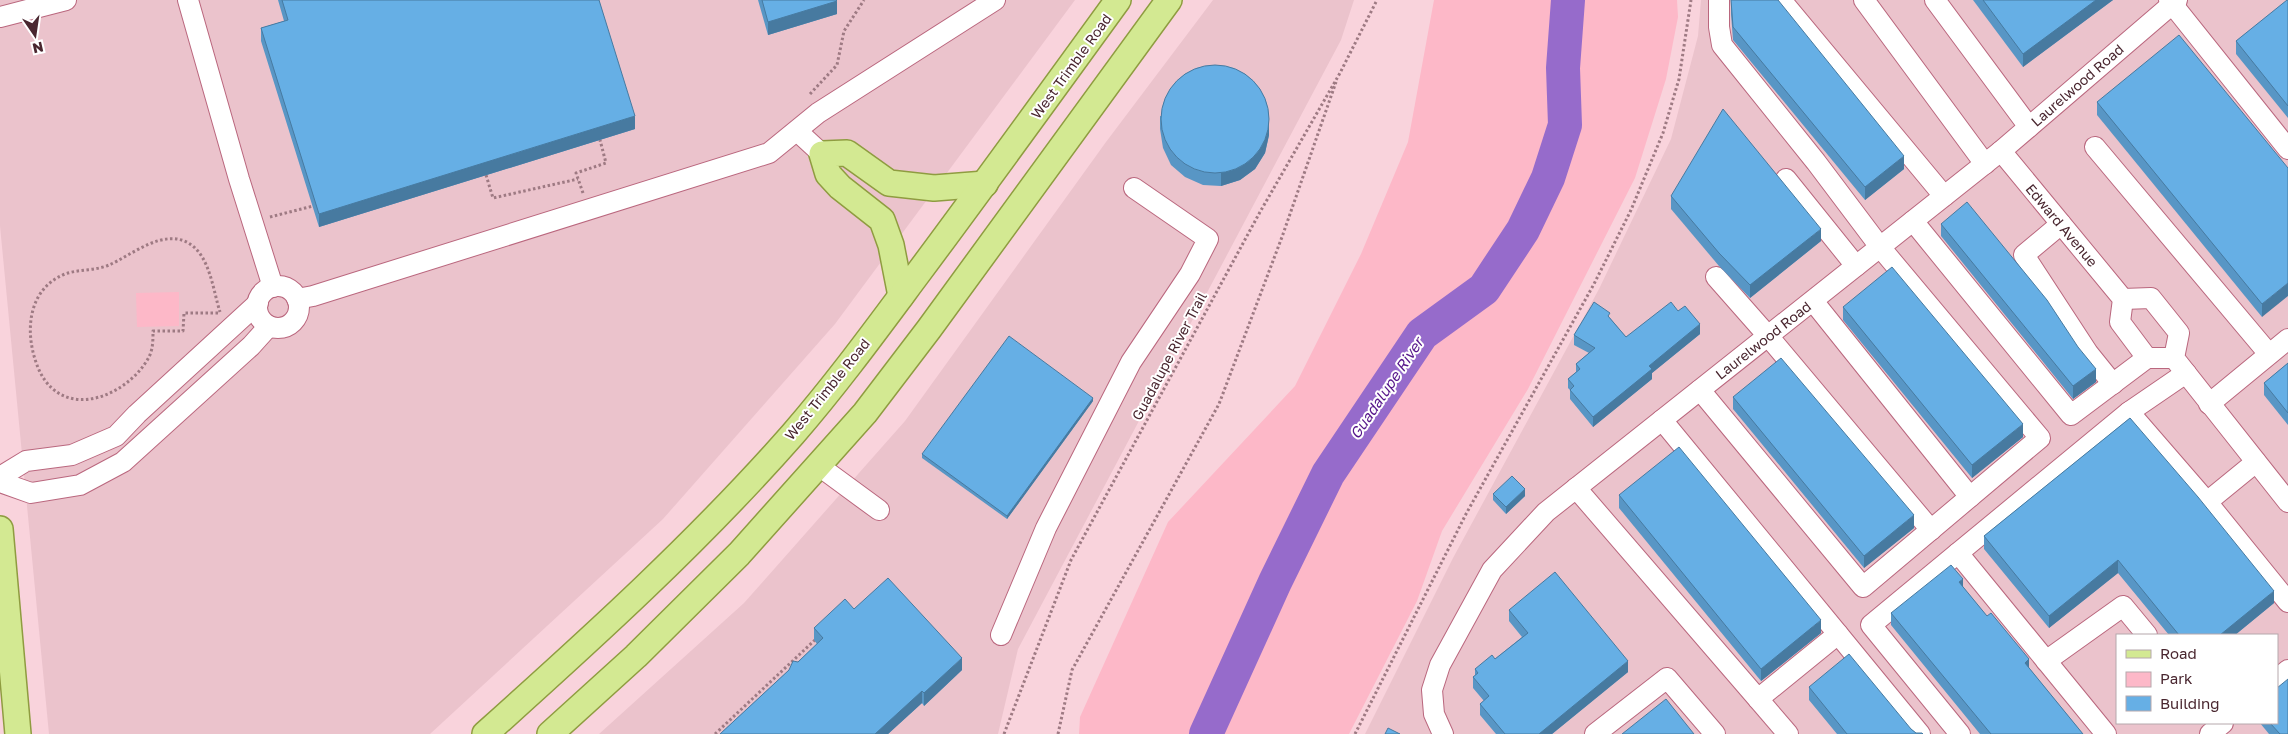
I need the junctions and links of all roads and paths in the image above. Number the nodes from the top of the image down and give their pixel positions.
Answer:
1 (66, 0) edge
2 (188, 0) edge
3 (864, 0) edge
4 (995, 0) edge
5 (1118, 0) edge
6 (1169, 0) edge
7 (1377, 0) edge
8 (1691, 0) edge
9 (1719, 0) edge
10 (1781, 0) edge
11 (1864, 0) edge
12 (1935, 0) edge
13 (2172, 2) edge
14 (18, 6) edge
15 (0, 17) edge
16 (1340, 73) junction
17 (804, 99) dead end
18 (2029, 127) junction
19 (797, 131) junction
20 (600, 140) edge
21 (2095, 147) dead end
22 (2288, 149) edge
23 (2001, 151) junction
24 (822, 154) junction
25 (1985, 164) junction
26 (874, 171) junction
27 (486, 175) edge
28 (578, 179) junction
29 (1786, 179) dead end
30 (985, 184) junction
31 (1134, 188) dead end
32 (1944, 196) junction
33 (585, 198) dead end
34 (855, 198) junction
35 (312, 206) edge
36 (269, 217) dead end
37 (1913, 221) junction
38 (2061, 224) junction
39 (1880, 247) junction
40 (1856, 266) junction
41 (1716, 277) dead end
42 (273, 287) junction
43 (901, 296) junction
44 (297, 299) junction
45 (2123, 299) junction
46 (1813, 301) junction
47 (258, 303) junction
48 (220, 313) junction
49 (225, 318) dead end
50 (269, 326) junction
51 (1768, 336) junction
52 (2288, 339) edge
53 (2269, 354) junction
54 (2147, 358) junction
55 (2180, 365) junction
56 (2112, 384) junction
57 (1700, 390) junction
58 (2208, 404) junction
59 (2129, 412) junction
60 (1662, 420) junction
61 (2256, 462) junction
62 (820, 466) junction
63 (0, 477) edge
64 (0, 482) edge
65 (1576, 488) junction
66 (1970, 497) junction
67 (2207, 502) junction
68 (2288, 502) edge
69 (879, 510) dead end
70 (0, 529) edge
71 (1931, 530) junction
72 (1958, 553) junction
73 (2288, 602) edge
74 (821, 634) edge
75 (1838, 634) junction
76 (2146, 634) edge
77 (1002, 635) dead end
78 (2046, 661) junction
79 (2288, 670) edge
80 (2278, 678) edge
81 (1758, 699) junction
82 (2222, 724) edge
83 (18, 734) edge
84 (485, 734) edge
85 (550, 734) edge
86 (716, 734) edge
87 (1004, 734) edge
88 (1058, 734) edge
89 (1355, 734) edge
90 (1443, 734) edge
91 (1595, 734) edge
92 (1714, 734) edge
93 (1788, 734) edge
94 (1920, 734) edge
95 (1960, 734) edge
96 (2106, 734) edge
97 (2210, 734) edge

1 - 14 street
2 - 42 street
3 - 17 path
4 - 19 street
5 - 30 main road, West Trimble Road
6 - 62 main road
7 - 16 path, Guadalupe River Trail
8 - 89 path
9 - 39 street
10 - 32 street
11 - 25 street
12 - 18 street
13 - 18 street, Laurelwood Road
13 - 22 street
14 - 15 street
16 - 87 path, Guadalupe River Trail
16 - 88 path
18 - 23 street, Laurelwood Road
19 - 24 street
19 - 44 street
20 - 28 path
21 - 53 street
23 - 25 street, Laurelwood Road
23 - 38 street, Edward Avenue
24 - 26 main road
24 - 34 main road
25 - 32 street, Laurelwood Road
26 - 30 main road
26 - 34 main road
27 - 28 path
28 - 33 path
29 - 40 street
30 - 43 main road, West Trimble Road
31 - 77 street
32 - 37 street, Laurelwood Road
34 - 43 main road
35 - 36 path
37 - 39 street, Laurelwood Road
37 - 56 street
38 - 45 street, Edward Avenue
38 - 56 street
39 - 40 street, Laurelwood Road
39 - 66 street
40 - 46 street, Laurelwood Road
41 - 51 street
42 - 44 street
42 - 47 street
43 - 84 main road, West Trimble Road
44 - 50 street
45 - 54 street
45 - 55 street
46 - 51 street, Laurelwood Road
46 - 66 street
47 - 50 street
47 - 63 street
48 - 48 path
48 - 49 path
50 - 64 street
51 - 57 street, Laurelwood Road
51 - 71 street
52 - 53 street
53 - 58 street
54 - 55 street
54 - 56 street
55 - 58 street
55 - 59 street
57 - 60 street, Laurelwood Road
57 - 71 street
58 - 61 street
59 - 67 street
59 - 72 street
60 - 65 street, Laurelwood Road
60 - 75 street
61 - 67 street
61 - 68 street
62 - 69 street
62 - 85 main road
65 - 81 street
65 - 90 street, Laurelwood Road
66 - 71 street
67 - 73 street
70 - 83 main road
72 - 78 street
72 - 95 street
74 - 86 path
75 - 81 street
75 - 94 street
76 - 78 street
78 - 96 street
79 - 80 street
81 - 93 street
82 - 97 street
91 - 92 street

